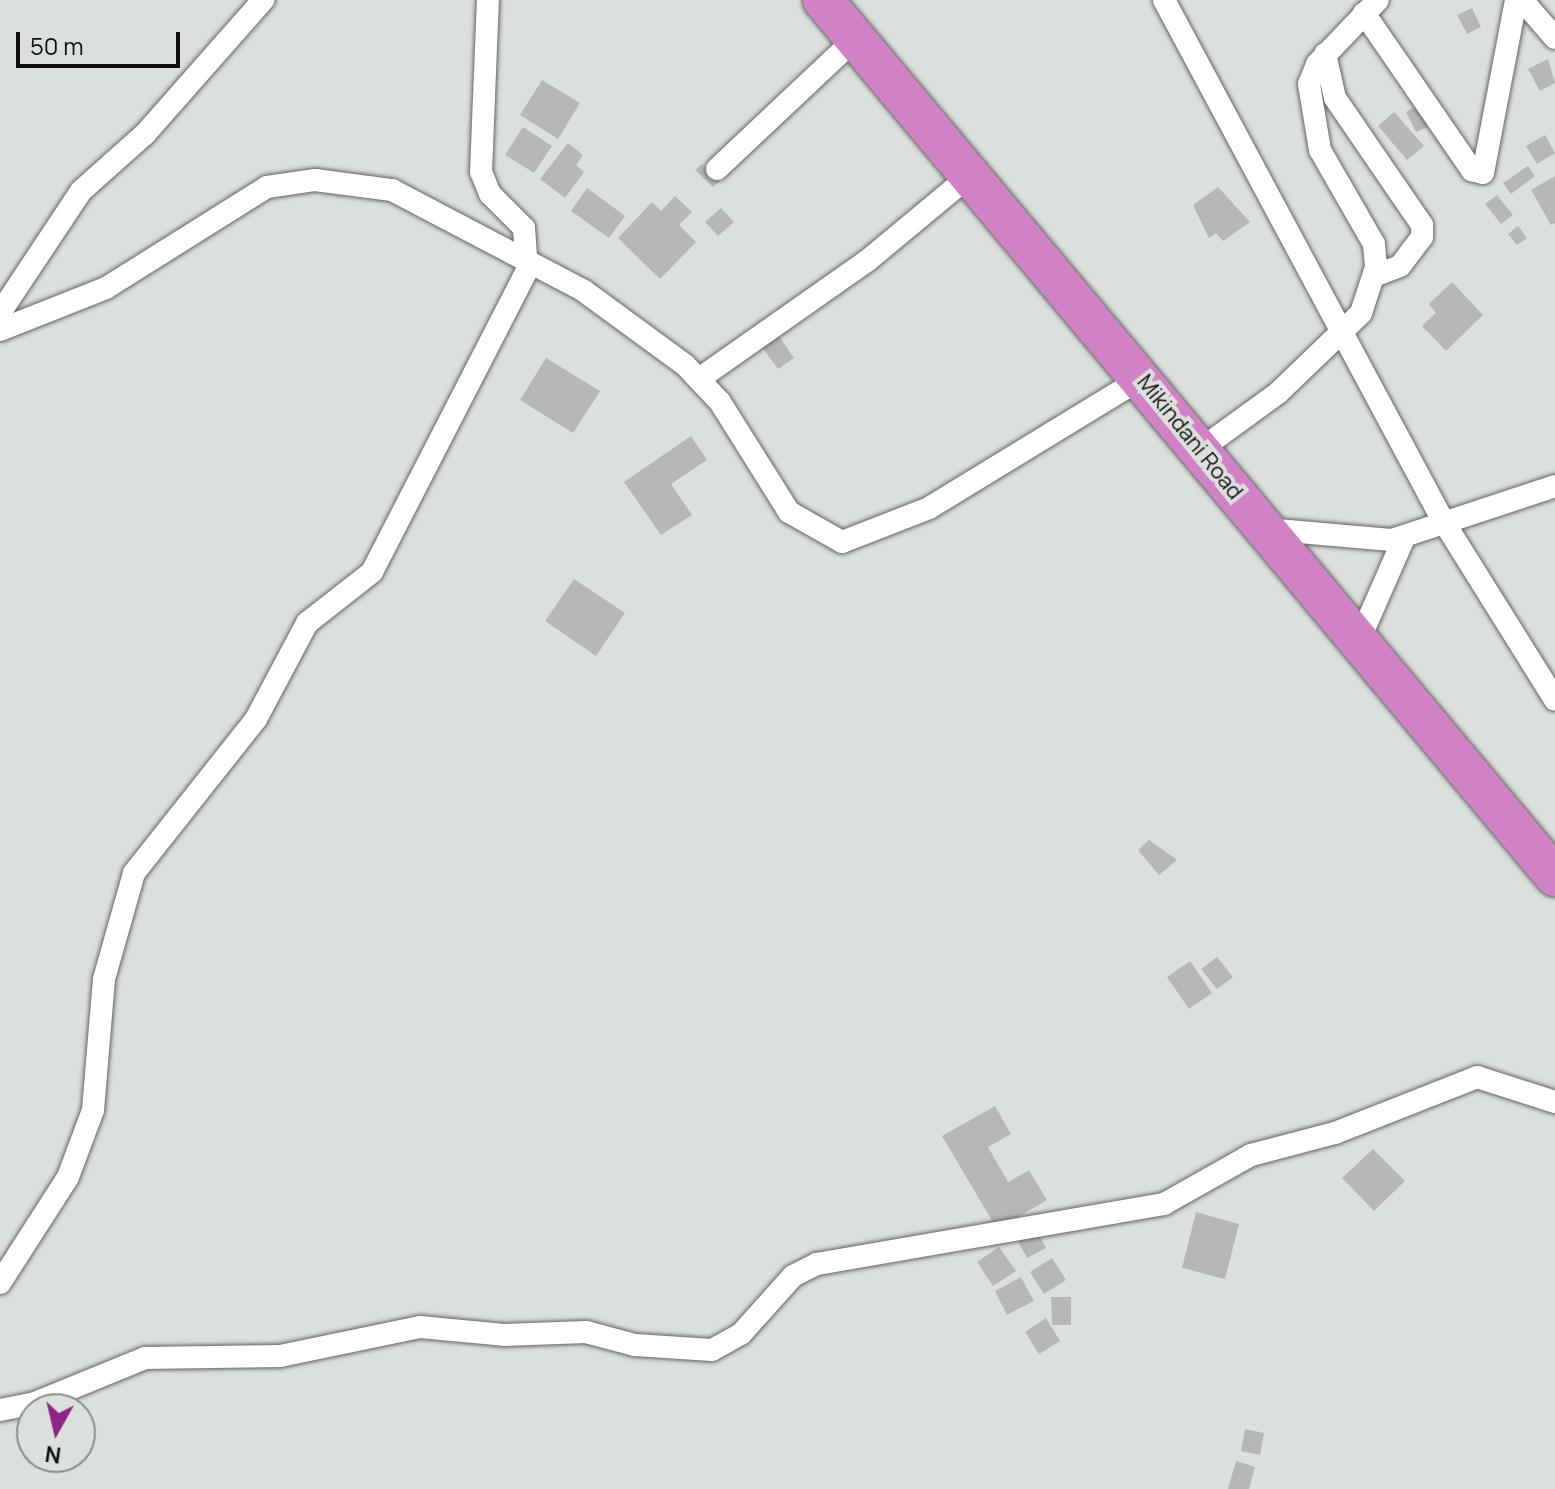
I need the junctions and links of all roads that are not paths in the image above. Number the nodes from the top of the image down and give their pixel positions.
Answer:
1 (263, 0) edge
2 (488, 0) edge
3 (823, 0) edge
4 (1164, 0) edge
5 (1516, 0) edge
6 (1522, 0) edge
7 (1371, 6) edge
8 (1555, 38) edge
9 (855, 39) junction
10 (1325, 54) junction
11 (717, 169) dead end
12 (968, 177) junction
13 (530, 261) junction
14 (1374, 276) junction
15 (0, 313) edge
16 (1345, 329) junction
17 (0, 330) edge
18 (1142, 378) junction
19 (699, 379) junction
20 (1201, 449) junction
21 (1555, 486) edge
22 (1442, 519) junction
23 (1265, 529) junction
24 (1404, 538) junction
25 (1357, 645) junction
26 (1555, 700) edge
27 (1551, 864) edge
28 (1555, 1102) edge
29 (0, 1283) edge
30 (0, 1410) edge

1 - 15 street
2 - 13 street
3 - 9 highway, Mikindani Road
4 - 16 street
5 - 7 street
6 - 8 street
7 - 10 street
9 - 11 street
9 - 12 highway, Mikindani Road
10 - 14 street
10 - 14 street
12 - 18 highway, Mikindani Road
12 - 19 street
13 - 17 street
13 - 19 street
13 - 29 street
14 - 16 street
16 - 20 street
16 - 22 street
18 - 19 street
18 - 20 highway, Mikindani Road
20 - 23 highway, Mikindani Road
21 - 22 street
22 - 24 street
22 - 26 street
23 - 24 street
23 - 25 highway, Mikindani Road
24 - 25 street
25 - 27 highway, Mikindani Road
28 - 30 street

